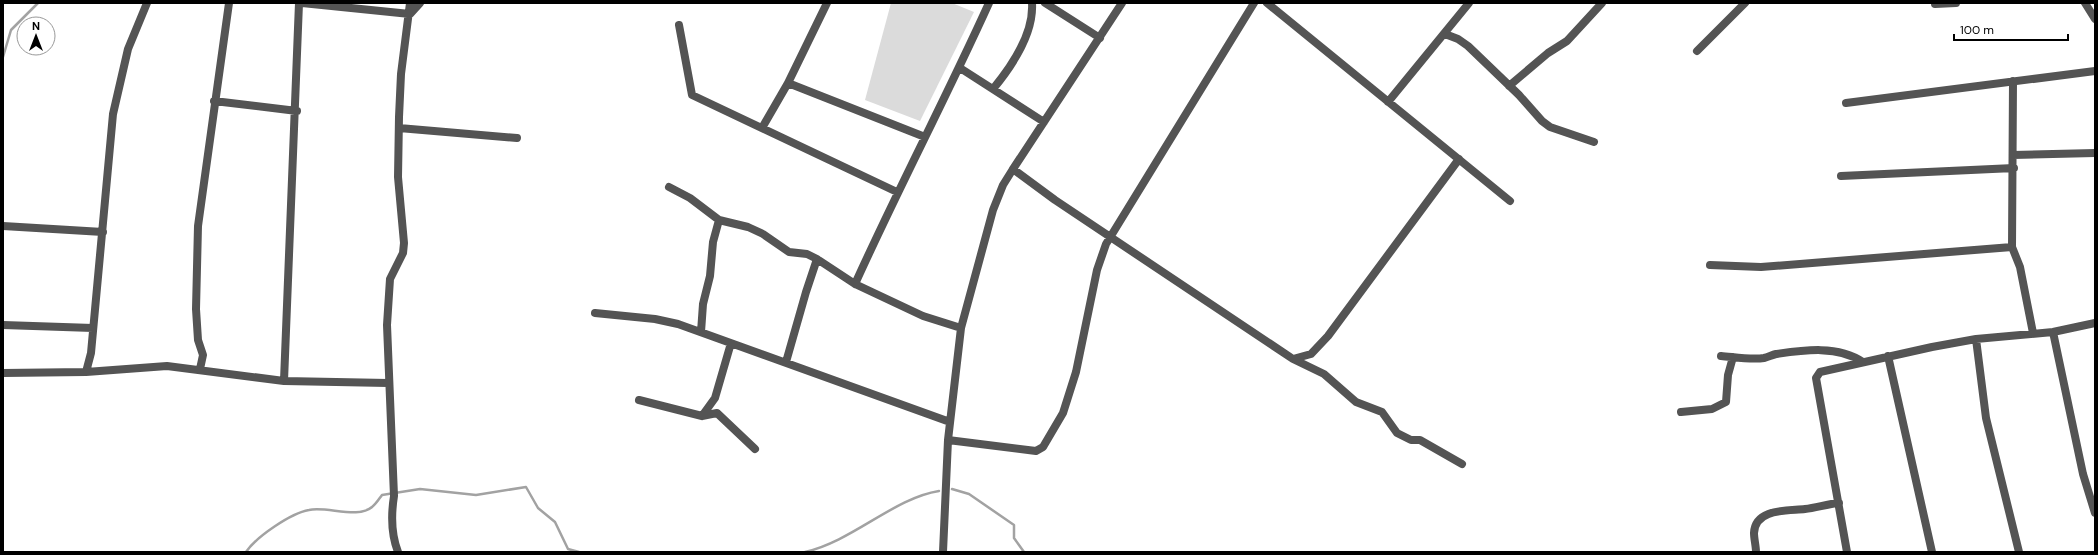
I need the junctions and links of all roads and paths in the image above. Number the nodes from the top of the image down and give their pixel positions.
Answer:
1 (147, 3) edge
2 (229, 3) edge
3 (300, 3) edge
4 (410, 3) edge
5 (420, 3) edge
6 (827, 3) edge
7 (989, 3) edge
8 (1032, 3) edge
9 (1045, 3) edge
10 (1122, 3) edge
11 (1254, 3) edge
12 (1267, 3) edge
13 (1469, 3) edge
14 (1602, 3) edge
15 (1745, 3) edge
16 (1956, 3) edge
17 (2085, 3) edge
18 (1935, 4) dead end
19 (410, 14) junction
20 (2095, 18) edge
21 (679, 25) dead end
22 (1444, 34) junction
23 (1100, 38) junction
24 (1697, 51) dead end
25 (960, 68) junction
26 (2095, 71) edge
27 (2013, 81) junction
28 (788, 83) junction
29 (1509, 86) junction
30 (993, 88) junction
31 (214, 101) junction
32 (1388, 102) junction
33 (1846, 103) dead end
34 (296, 111) junction
35 (1044, 122) junction
36 (398, 128) junction
37 (762, 128) junction
38 (925, 137) junction
39 (517, 138) dead end
40 (1594, 142) dead end
41 (2095, 153) edge
42 (2014, 155) junction
43 (1459, 159) junction
44 (2014, 168) junction
45 (1013, 169) junction
46 (1841, 176) dead end
47 (669, 187) dead end
48 (897, 192) junction
49 (1510, 201) dead end
50 (719, 220) junction
51 (3, 226) edge
52 (103, 232) junction
53 (1110, 237) junction
54 (2012, 247) junction
55 (817, 259) junction
56 (1710, 265) dead end
57 (855, 284) junction
58 (595, 313) dead end
59 (2095, 323) edge
60 (3, 325) edge
61 (93, 328) junction
62 (961, 328) junction
63 (701, 332) junction
64 (2053, 332) junction
65 (2033, 333) junction
66 (1976, 339) junction
67 (731, 343) junction
68 (1311, 354) junction
69 (1721, 356) dead end
70 (1888, 356) junction
71 (1733, 357) junction
72 (1293, 359) junction
73 (786, 362) junction
74 (1863, 362) junction
75 (1312, 367) junction
76 (200, 369) junction
77 (86, 372) junction
78 (3, 373) edge
79 (284, 381) junction
80 (388, 383) junction
81 (639, 400) dead end
82 (1681, 412) dead end
83 (702, 416) junction
84 (950, 422) junction
85 (948, 440) junction
86 (755, 449) dead end
87 (1462, 464) dead end
88 (1839, 503) junction
89 (2095, 513) edge
90 (398, 552) edge
91 (943, 552) edge
92 (1756, 552) edge
93 (1847, 552) edge
94 (1932, 552) edge
95 (2019, 552) edge

1 - 52 street
2 - 31 street
3 - 19 street
3 - 34 street
4 - 19 street
5 - 19 street
6 - 28 street
7 - 25 street
8 - 30 street
9 - 23 street
10 - 23 street
11 - 53 street
12 - 32 street
13 - 22 street
14 - 29 street
15 - 24 street
16 - 18 street
17 - 20 street
19 - 36 street
21 - 37 street
22 - 29 street
22 - 32 street
23 - 35 street
25 - 30 street
25 - 38 street
26 - 27 street
27 - 33 street
27 - 42 street
28 - 37 street
28 - 38 street
29 - 40 street
30 - 35 street
31 - 34 street
31 - 76 street
32 - 43 street
34 - 79 street
35 - 45 street
36 - 39 street
36 - 80 street
37 - 48 street
38 - 48 street
41 - 42 street
42 - 44 street
43 - 49 street
43 - 68 street
44 - 46 street
44 - 54 street
45 - 53 street
45 - 62 street
47 - 50 street
48 - 57 street
50 - 55 street
50 - 63 street
51 - 52 street
52 - 61 street
53 - 72 street
53 - 85 street
54 - 56 street
54 - 65 street
55 - 57 street
55 - 73 street
57 - 62 street
58 - 63 street
59 - 64 street
60 - 61 street
61 - 77 street
62 - 84 street
63 - 67 street
64 - 65 street
64 - 89 street
65 - 66 street
66 - 70 street
66 - 95 street
67 - 73 street
67 - 83 street
68 - 72 street
68 - 75 street
69 - 71 street
70 - 74 street
70 - 94 street
71 - 74 street
71 - 82 street
72 - 75 street
73 - 84 street
74 - 88 street
75 - 87 street
76 - 77 street
76 - 79 street
77 - 78 street
79 - 80 street
80 - 90 street
81 - 83 street
83 - 86 street
84 - 85 street
85 - 91 street
88 - 92 street
88 - 93 street

